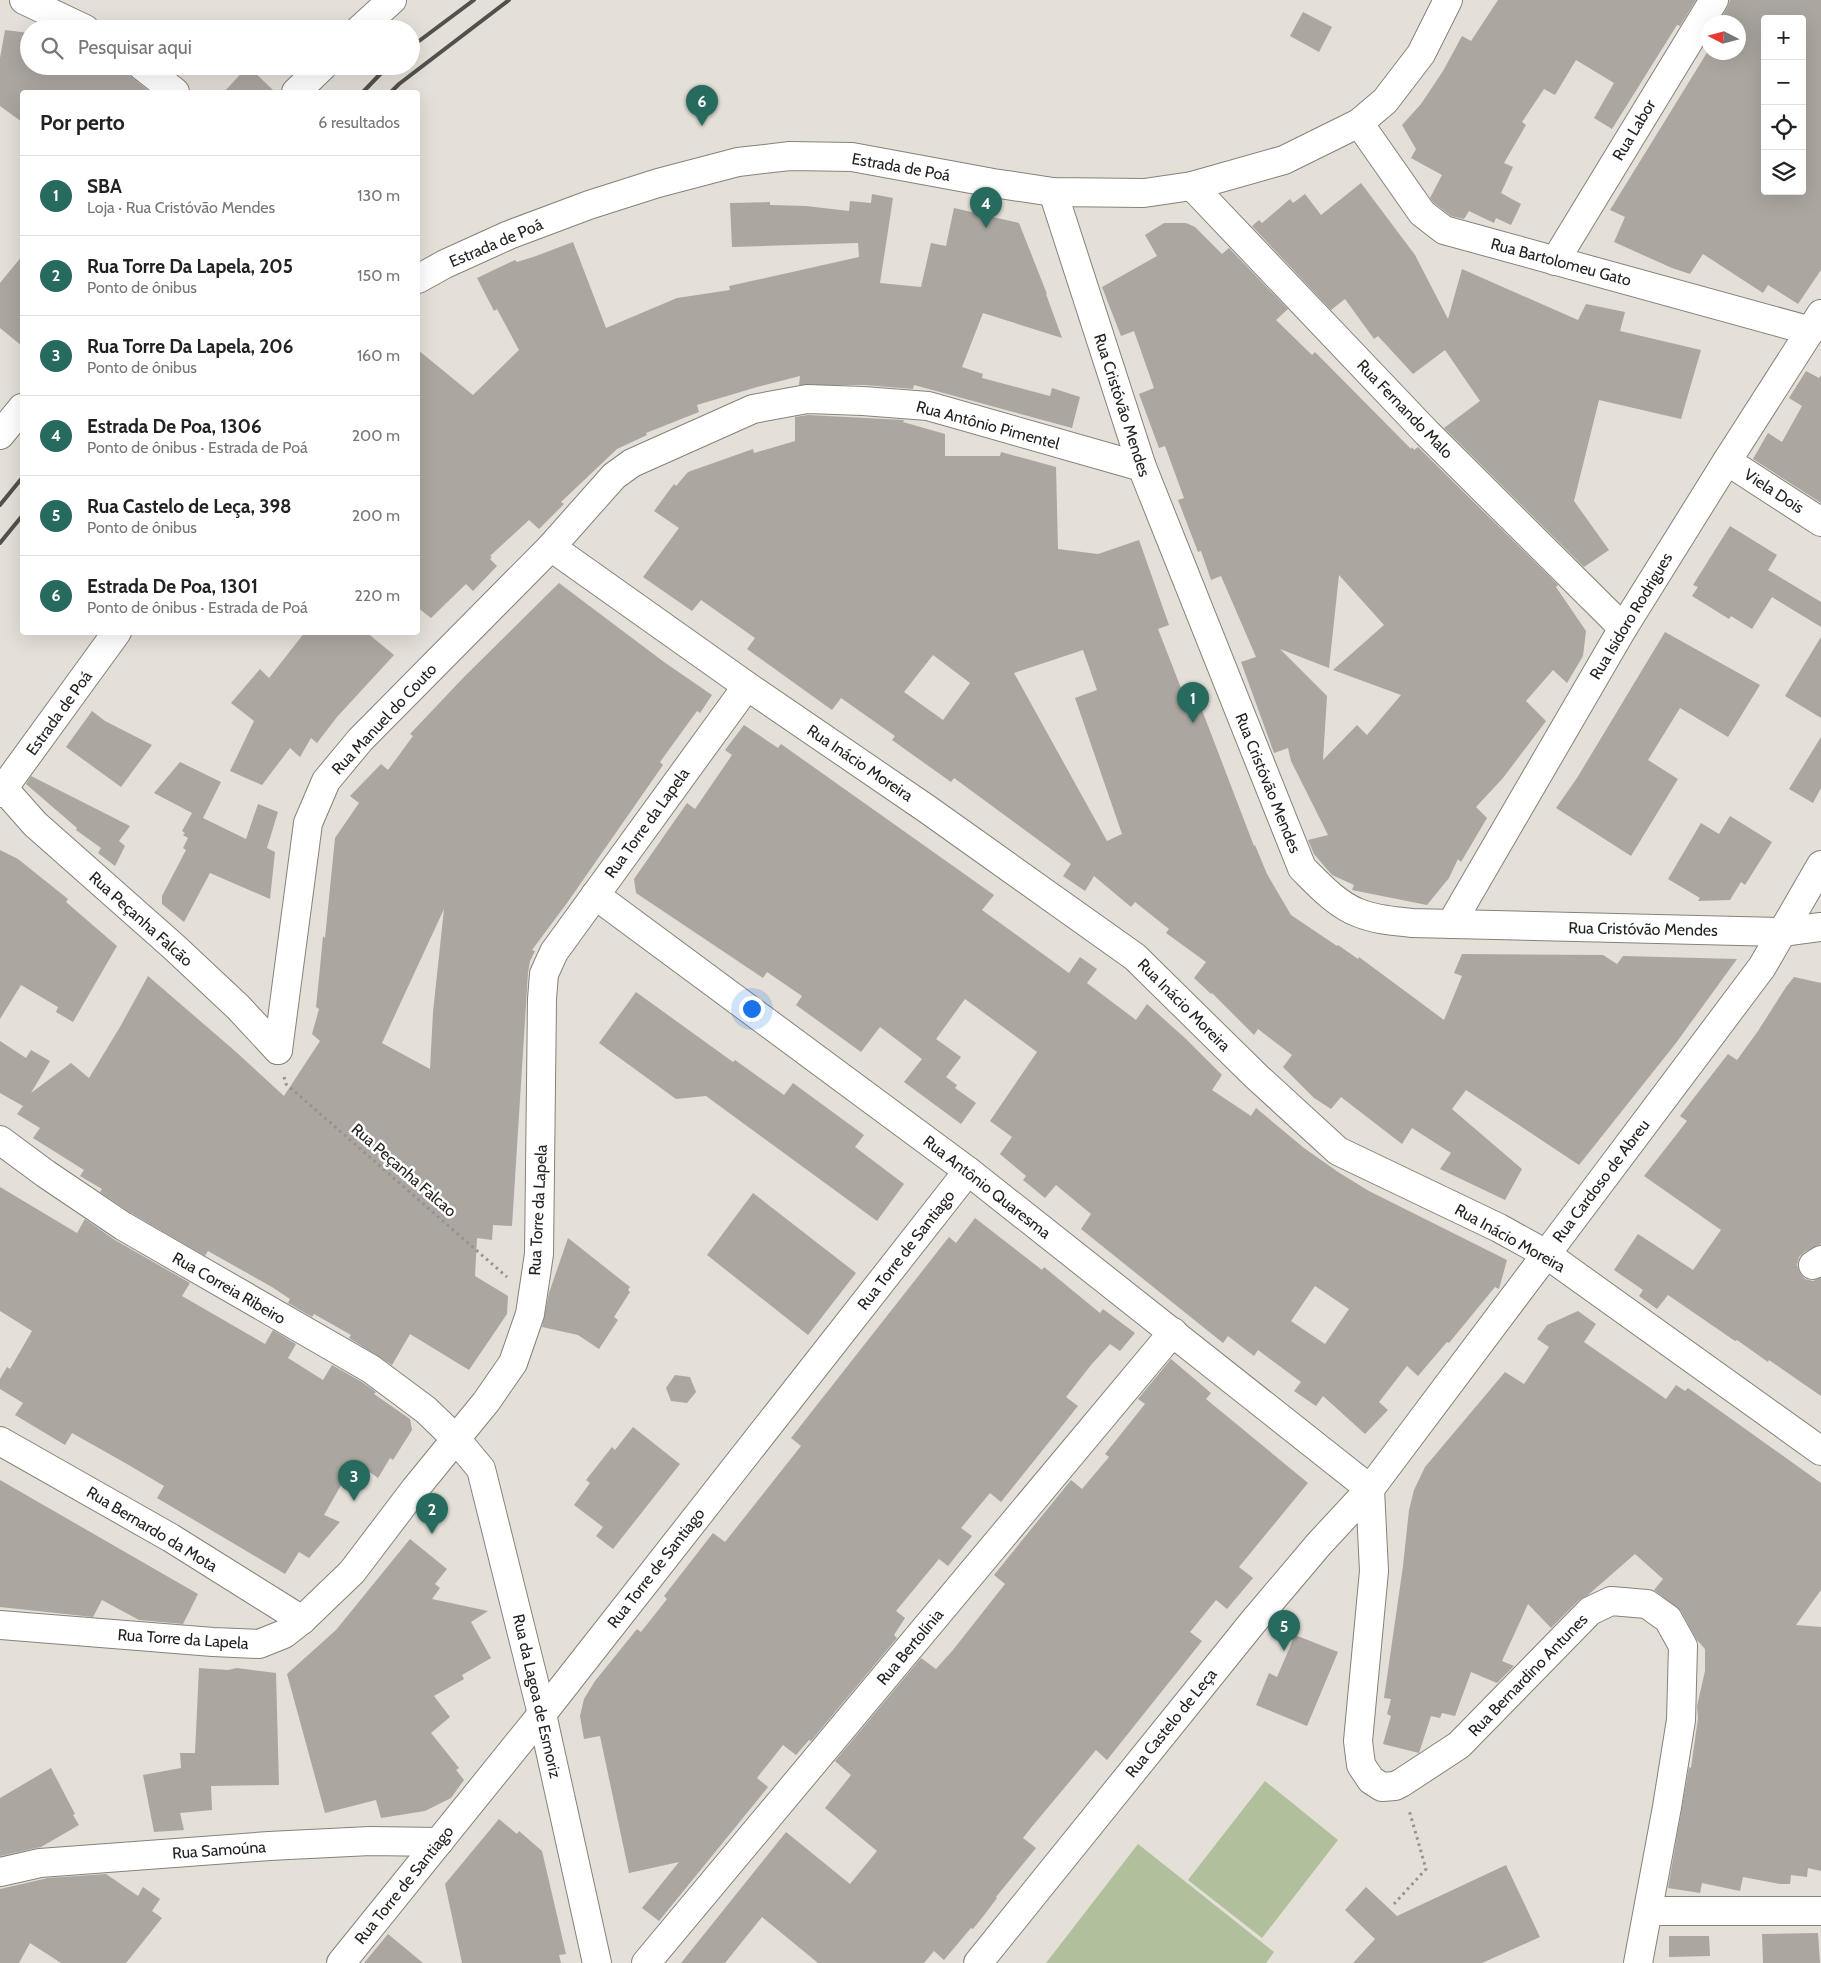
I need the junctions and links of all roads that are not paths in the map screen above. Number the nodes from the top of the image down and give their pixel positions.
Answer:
1 (24, 0) edge
2 (392, 0) edge
3 (1448, 0) edge
4 (1714, 0) edge
5 (66, 20) edge
6 (369, 20) edge
7 (153, 75) edge
8 (314, 75) edge
9 (172, 90) edge
10 (298, 90) edge
11 (1359, 123) junction
12 (1192, 186) junction
13 (1053, 192) junction
14 (1554, 261) junction
15 (420, 278) edge
16 (1816, 323) edge
17 (20, 410) edge
18 (0, 435) edge
19 (1727, 461) junction
20 (1142, 467) junction
21 (1821, 522) edge
22 (551, 547) junction
23 (1623, 628) junction
24 (115, 635) edge
25 (746, 686) junction
26 (2, 791) edge
27 (1821, 865) edge
28 (595, 895) junction
29 (1451, 924) junction
30 (1821, 927) edge
31 (1782, 932) junction
32 (278, 1050) joint
33 (0, 1140) edge
34 (968, 1171) junction
35 (1546, 1254) junction
36 (1173, 1332) junction
37 (456, 1439) junction
38 (0, 1441) edge
39 (1821, 1451) edge
40 (1370, 1489) junction
41 (302, 1620) junction
42 (0, 1625) edge
43 (542, 1714) junction
44 (439, 1842) junction
45 (0, 1872) edge
46 (1649, 1911) junction
47 (1821, 1911) edge
48 (342, 1963) edge
49 (597, 1963) edge
50 (646, 1963) edge
51 (978, 1963) edge
52 (1638, 1963) edge

1 - 5 street
2 - 6 street
3 - 11 street, Estrada de Poá
4 - 14 street, Rua Labor
7 - 9 street
8 - 10 street
11 - 12 street, Estrada de Poá
11 - 14 street, Rua Bartolomeu Gato
12 - 13 street, Estrada de Poá
12 - 23 street, Rua Fernando Malo
13 - 15 street, Estrada de Poá
13 - 20 street, Rua Cristóvão Mendes
14 - 16 street, Rua Bartolomeu Gato
16 - 19 street, Rua Isidoro Rodrigues
17 - 18 street
19 - 21 street, Viela Dois
19 - 23 street, Rua Isidoro Rodrigues
20 - 22 street, Rua Antônio Pimentel
20 - 29 street, Rua Cristóvão Mendes
22 - 25 street, Rua Inácio Moreira
22 - 32 street, Rua Manuel do Couto
23 - 29 street, Rua Isidoro Rodrigues
24 - 26 street, Estrada de Poá
25 - 28 street, Rua Torre da Lapela
25 - 35 street, Rua Inácio Moreira
26 - 32 street, Rua Peçanha Falcão
27 - 31 street, Rua Cardoso de Abreu
28 - 34 street, Rua Antônio Quaresma
28 - 37 street, Rua Torre da Lapela
29 - 31 street, Rua Cristóvão Mendes
30 - 31 street, Rua Cristóvão Mendes
31 - 35 street, Rua Cardoso de Abreu
33 - 37 street, Rua Correia Ribeiro
34 - 36 street, Rua Antônio Quaresma
34 - 43 street, Rua Torre de Santiago
35 - 39 street, Rua Inácio Moreira
35 - 40 street, Rua Cardoso de Abreu
36 - 40 street, Rua Antônio Quaresma
36 - 50 street, Rua Bertolínia
37 - 41 street, Rua Torre da Lapela
37 - 43 street, Rua da Lagoa de Esmoriz
38 - 41 street, Rua Bernardo da Mota
40 - 46 street, Rua Bernardino Antunes
40 - 51 street, Rua Castelo de Leça
41 - 42 street, Rua Torre da Lapela
43 - 44 street, Rua Torre de Santiago
43 - 49 street, Rua da Lagoa de Esmoriz
44 - 45 street, Rua Samoúna
44 - 48 street, Rua Torre de Santiago
46 - 47 street
46 - 52 street, Rua Bernardino Antunes

